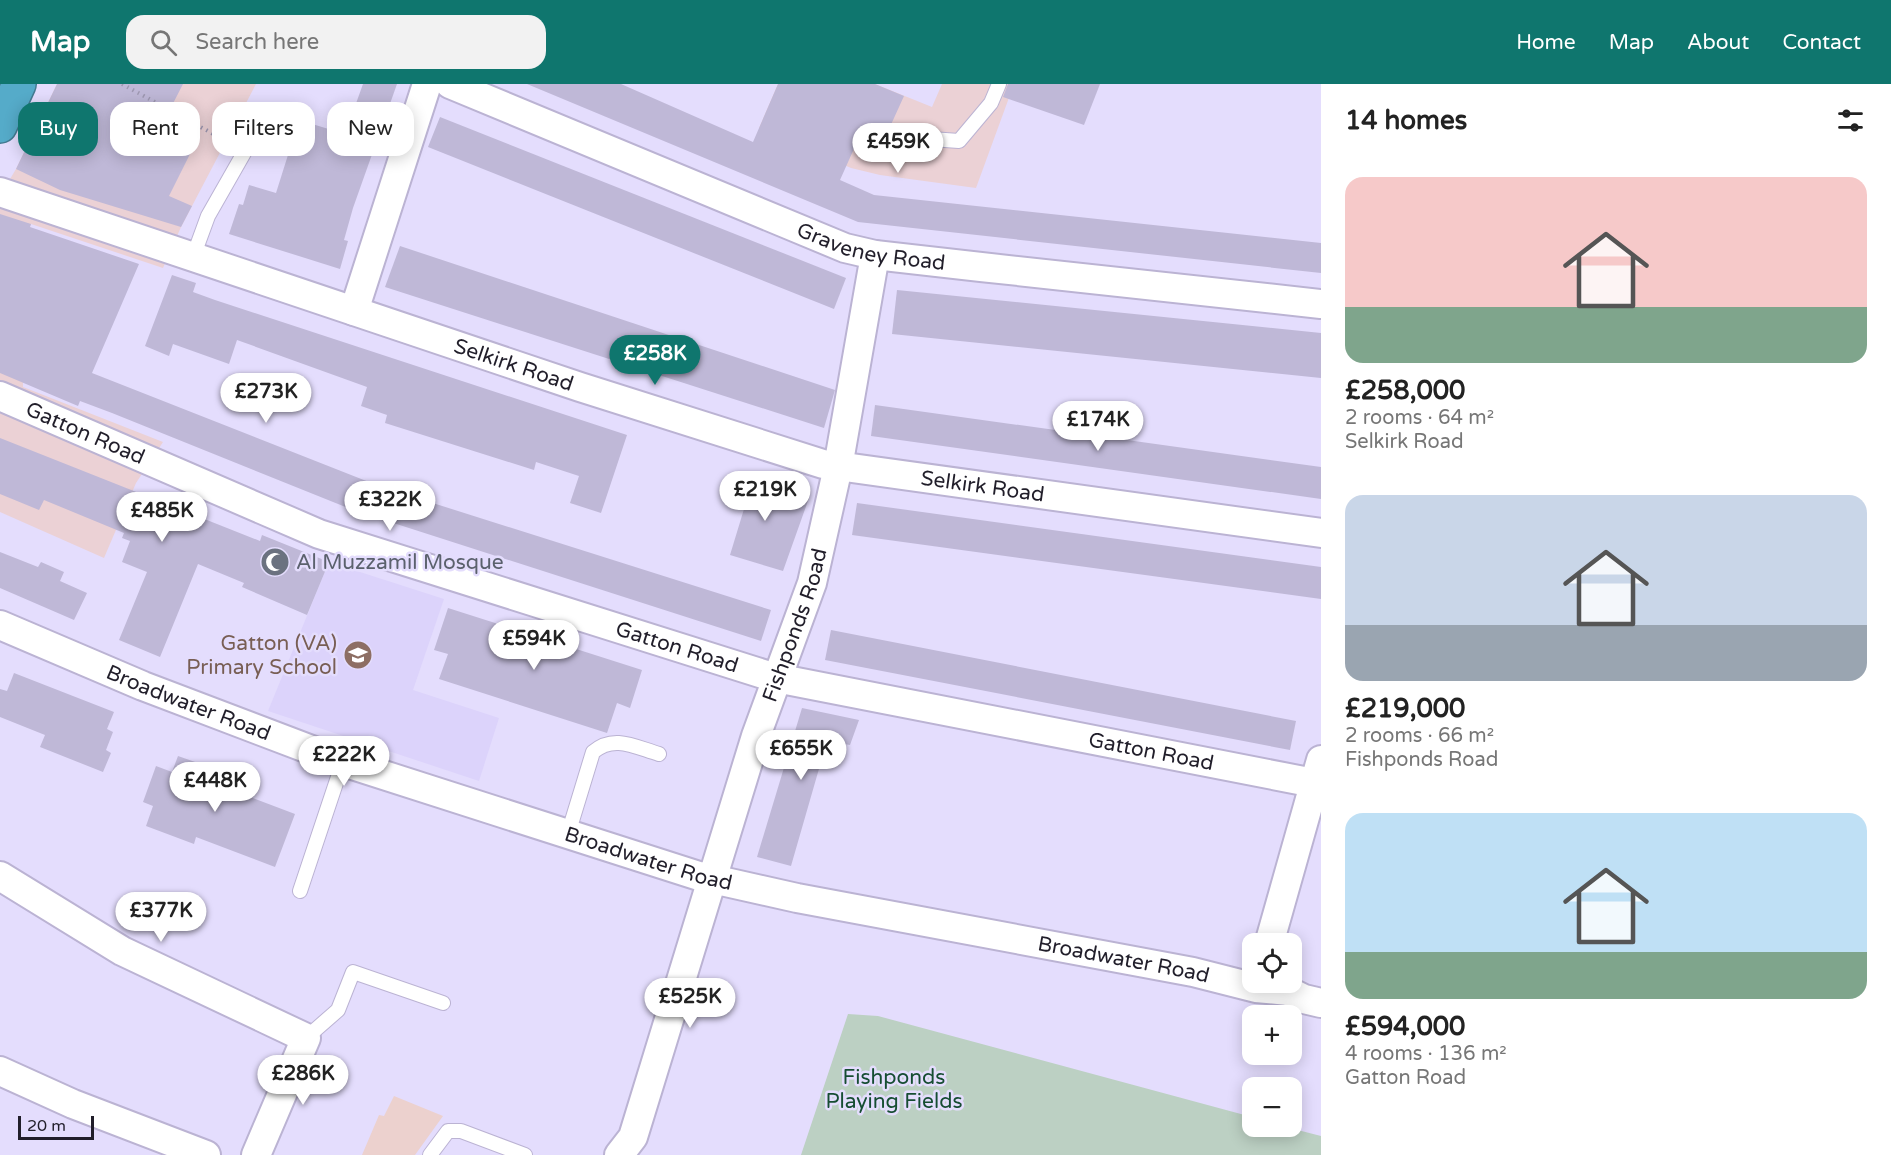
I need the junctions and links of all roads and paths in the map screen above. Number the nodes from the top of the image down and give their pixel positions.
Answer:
1 (19, 84) edge
2 (122, 84) edge
3 (427, 84) edge
4 (450, 84) edge
5 (999, 84) edge
6 (0, 126) edge
7 (212, 134) edge
8 (917, 138) dead end
9 (243, 156) edge
10 (0, 192) edge
11 (875, 255) junction
12 (193, 257) junction
13 (1321, 304) edge
14 (354, 311) junction
15 (0, 396) edge
16 (838, 467) junction
17 (1321, 533) edge
18 (0, 625) edge
19 (776, 678) junction
20 (659, 754) dead end
21 (342, 762) junction
22 (1318, 771) edge
23 (568, 834) junction
24 (0, 876) edge
25 (711, 878) junction
26 (300, 891) dead end
27 (1272, 933) edge
28 (1242, 982) edge
29 (1292, 993) edge
30 (443, 1003) dead end
31 (1321, 1003) edge
32 (306, 1038) junction
33 (0, 1071) edge
34 (206, 1155) edge
35 (256, 1155) edge
36 (430, 1155) edge
37 (525, 1155) edge
38 (619, 1155) edge

1 - 6 highway
2 - 7 path
3 - 14 street
4 - 11 street, Graveney Road
5 - 8 lane
9 - 12 lane
10 - 12 street, Selkirk Road
11 - 13 street, Graveney Road
11 - 16 street, Fishponds Road
12 - 14 street, Selkirk Road
14 - 16 street, Selkirk Road
15 - 19 street, Gatton Road
16 - 17 street, Selkirk Road
16 - 19 street, Fishponds Road
18 - 21 street, Broadwater Road
19 - 22 street, Gatton Road
19 - 25 street, Fishponds Road
20 - 23 lane
21 - 23 street, Broadwater Road
21 - 26 lane
22 - 27 street
23 - 25 street, Broadwater Road
24 - 32 street
25 - 28 street, Broadwater Road
25 - 38 street, Fishponds Road
29 - 31 street, Broadwater Road
30 - 32 lane
32 - 35 street
33 - 34 street
36 - 37 lane

